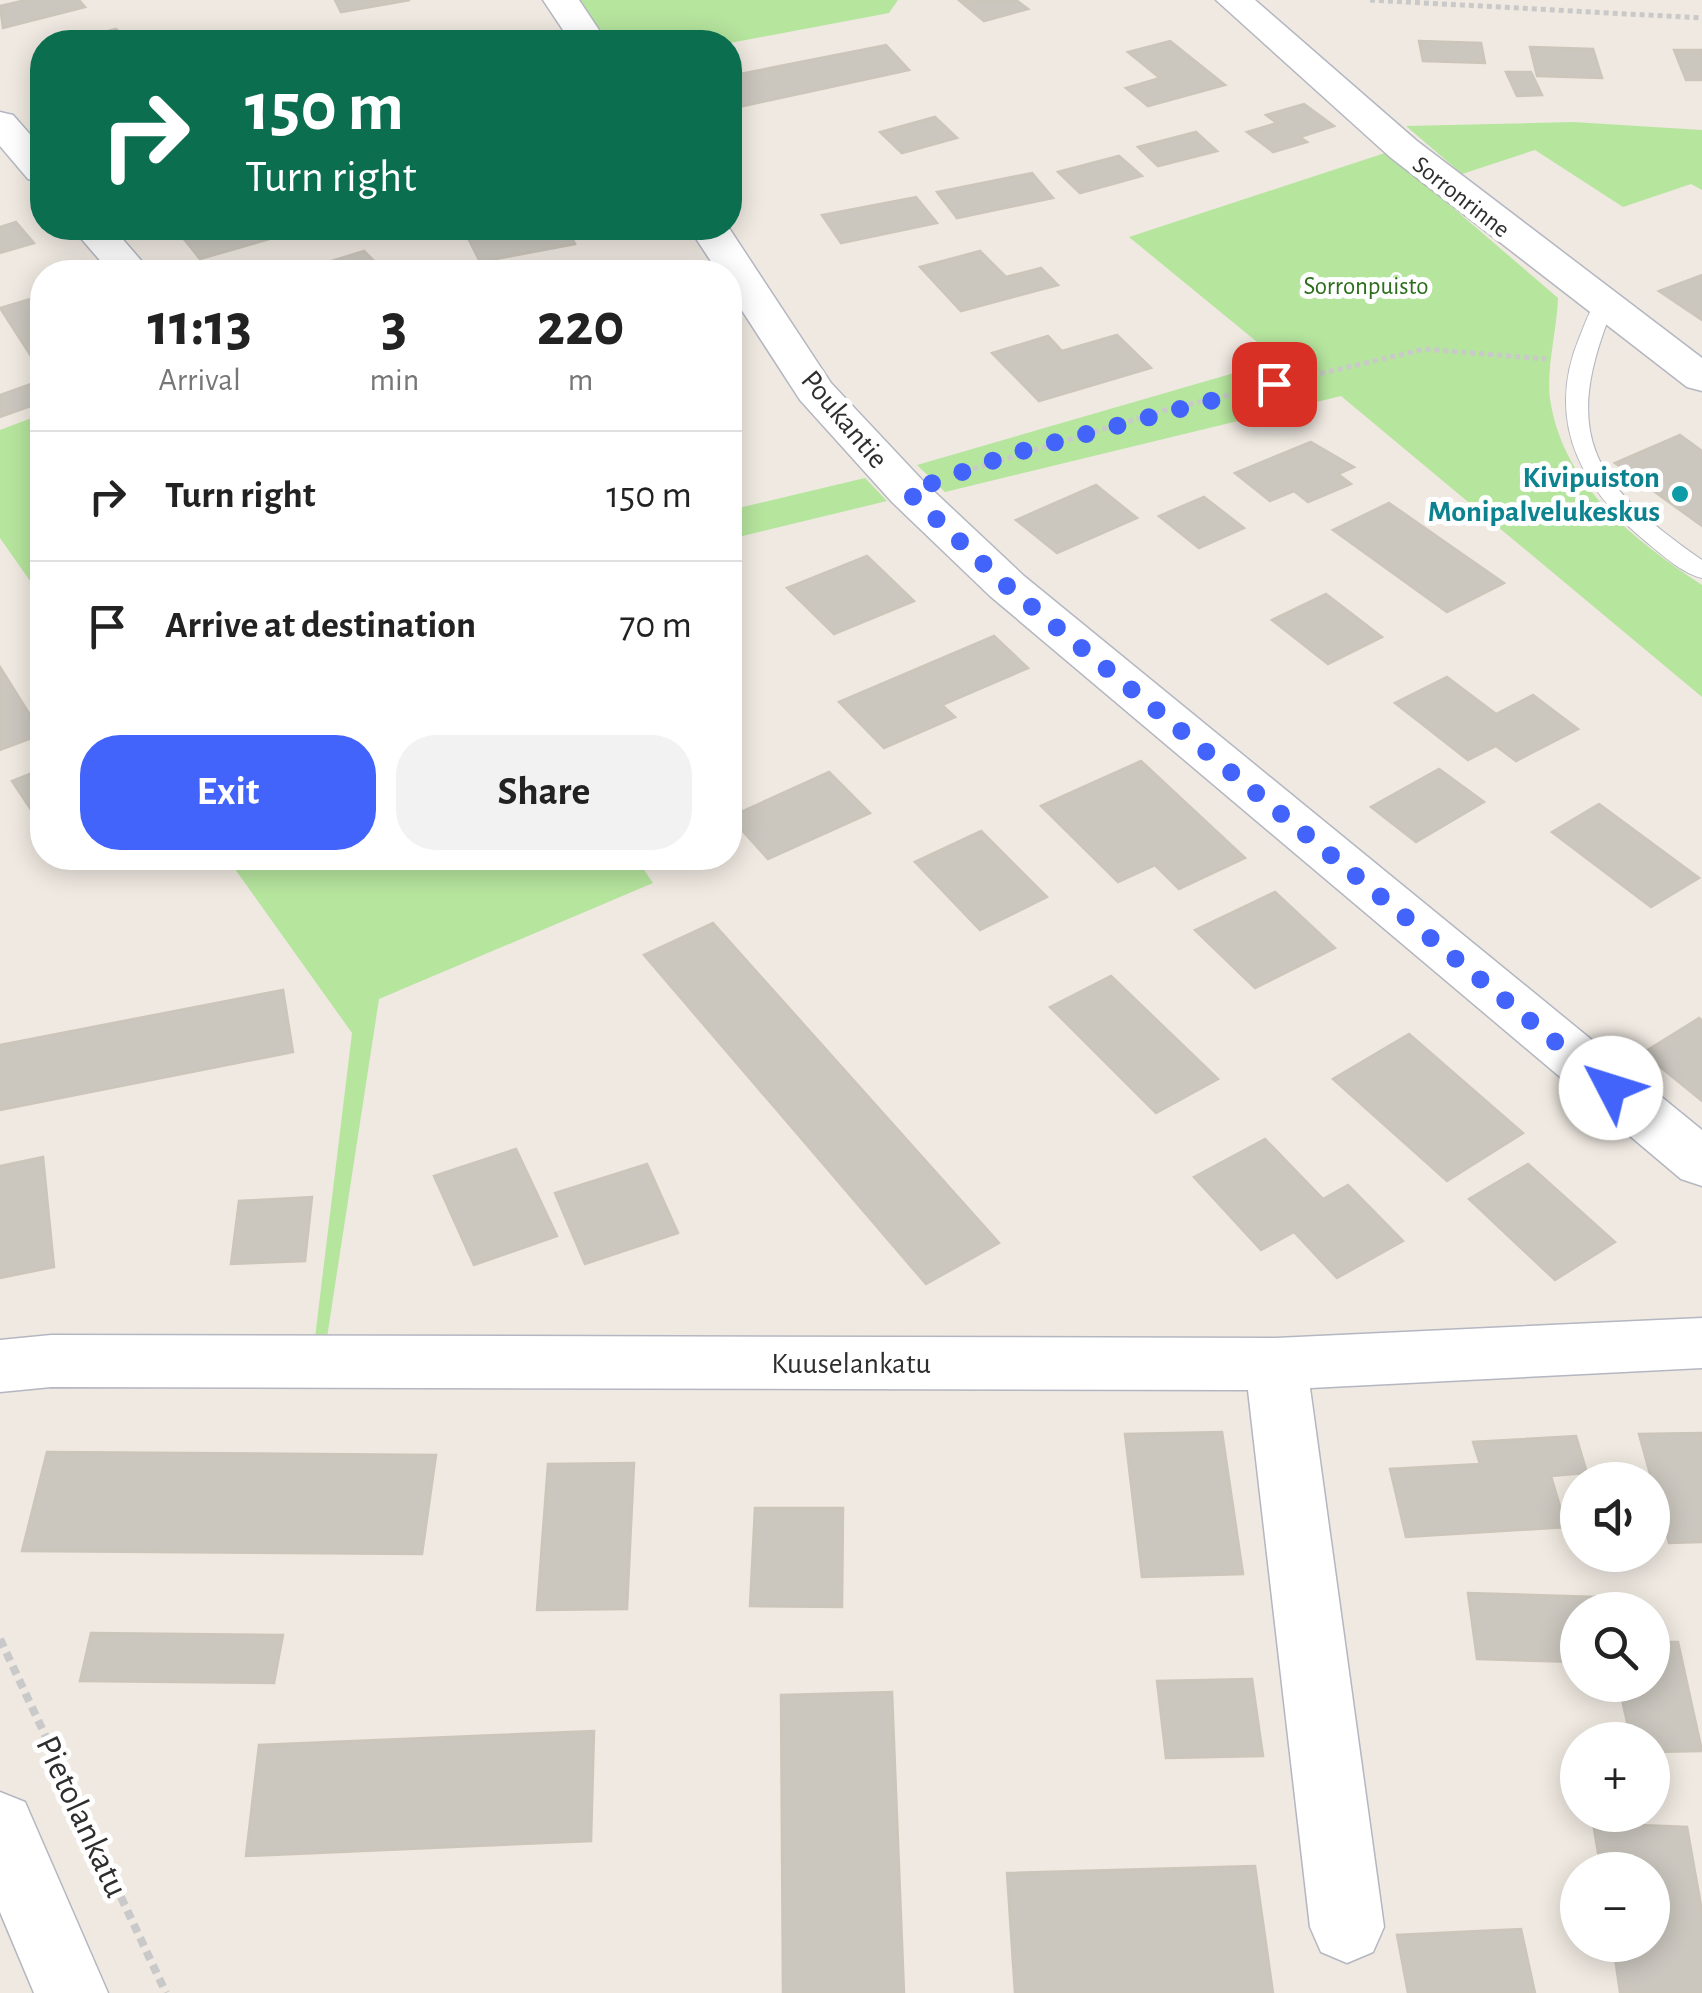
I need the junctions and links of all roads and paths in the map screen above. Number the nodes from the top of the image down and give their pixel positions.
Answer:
1 (561, 0) edge
2 (1234, 0) edge
3 (1370, 0) edge
4 (1702, 18) edge
5 (581, 30) edge
6 (0, 123) edge
7 (30, 157) edge
8 (103, 240) edge
9 (120, 260) edge
10 (742, 279) edge
11 (1604, 305) junction
12 (1579, 361) junction
13 (1702, 378) edge
14 (908, 492) junction
15 (1702, 571) edge
16 (1702, 1163) edge
17 (1702, 1344) edge
18 (1276, 1364) junction
19 (0, 1366) edge
20 (0, 1639) edge
21 (0, 1826) edge
22 (1347, 1927) dead end
23 (69, 1992) edge
24 (166, 1993) edge

1 - 5 street
2 - 11 street, Sorronrinne
3 - 4 path
6 - 7 street
8 - 9 street
10 - 14 street, Poukantie
11 - 12 lane
11 - 13 street, Sorronrinne
12 - 14 path
12 - 15 lane
14 - 16 street, Poukantie
17 - 18 street, Kuuselankatu
18 - 19 street, Kuuselankatu
18 - 22 street
20 - 24 path, Pietolankatu
21 - 23 street

